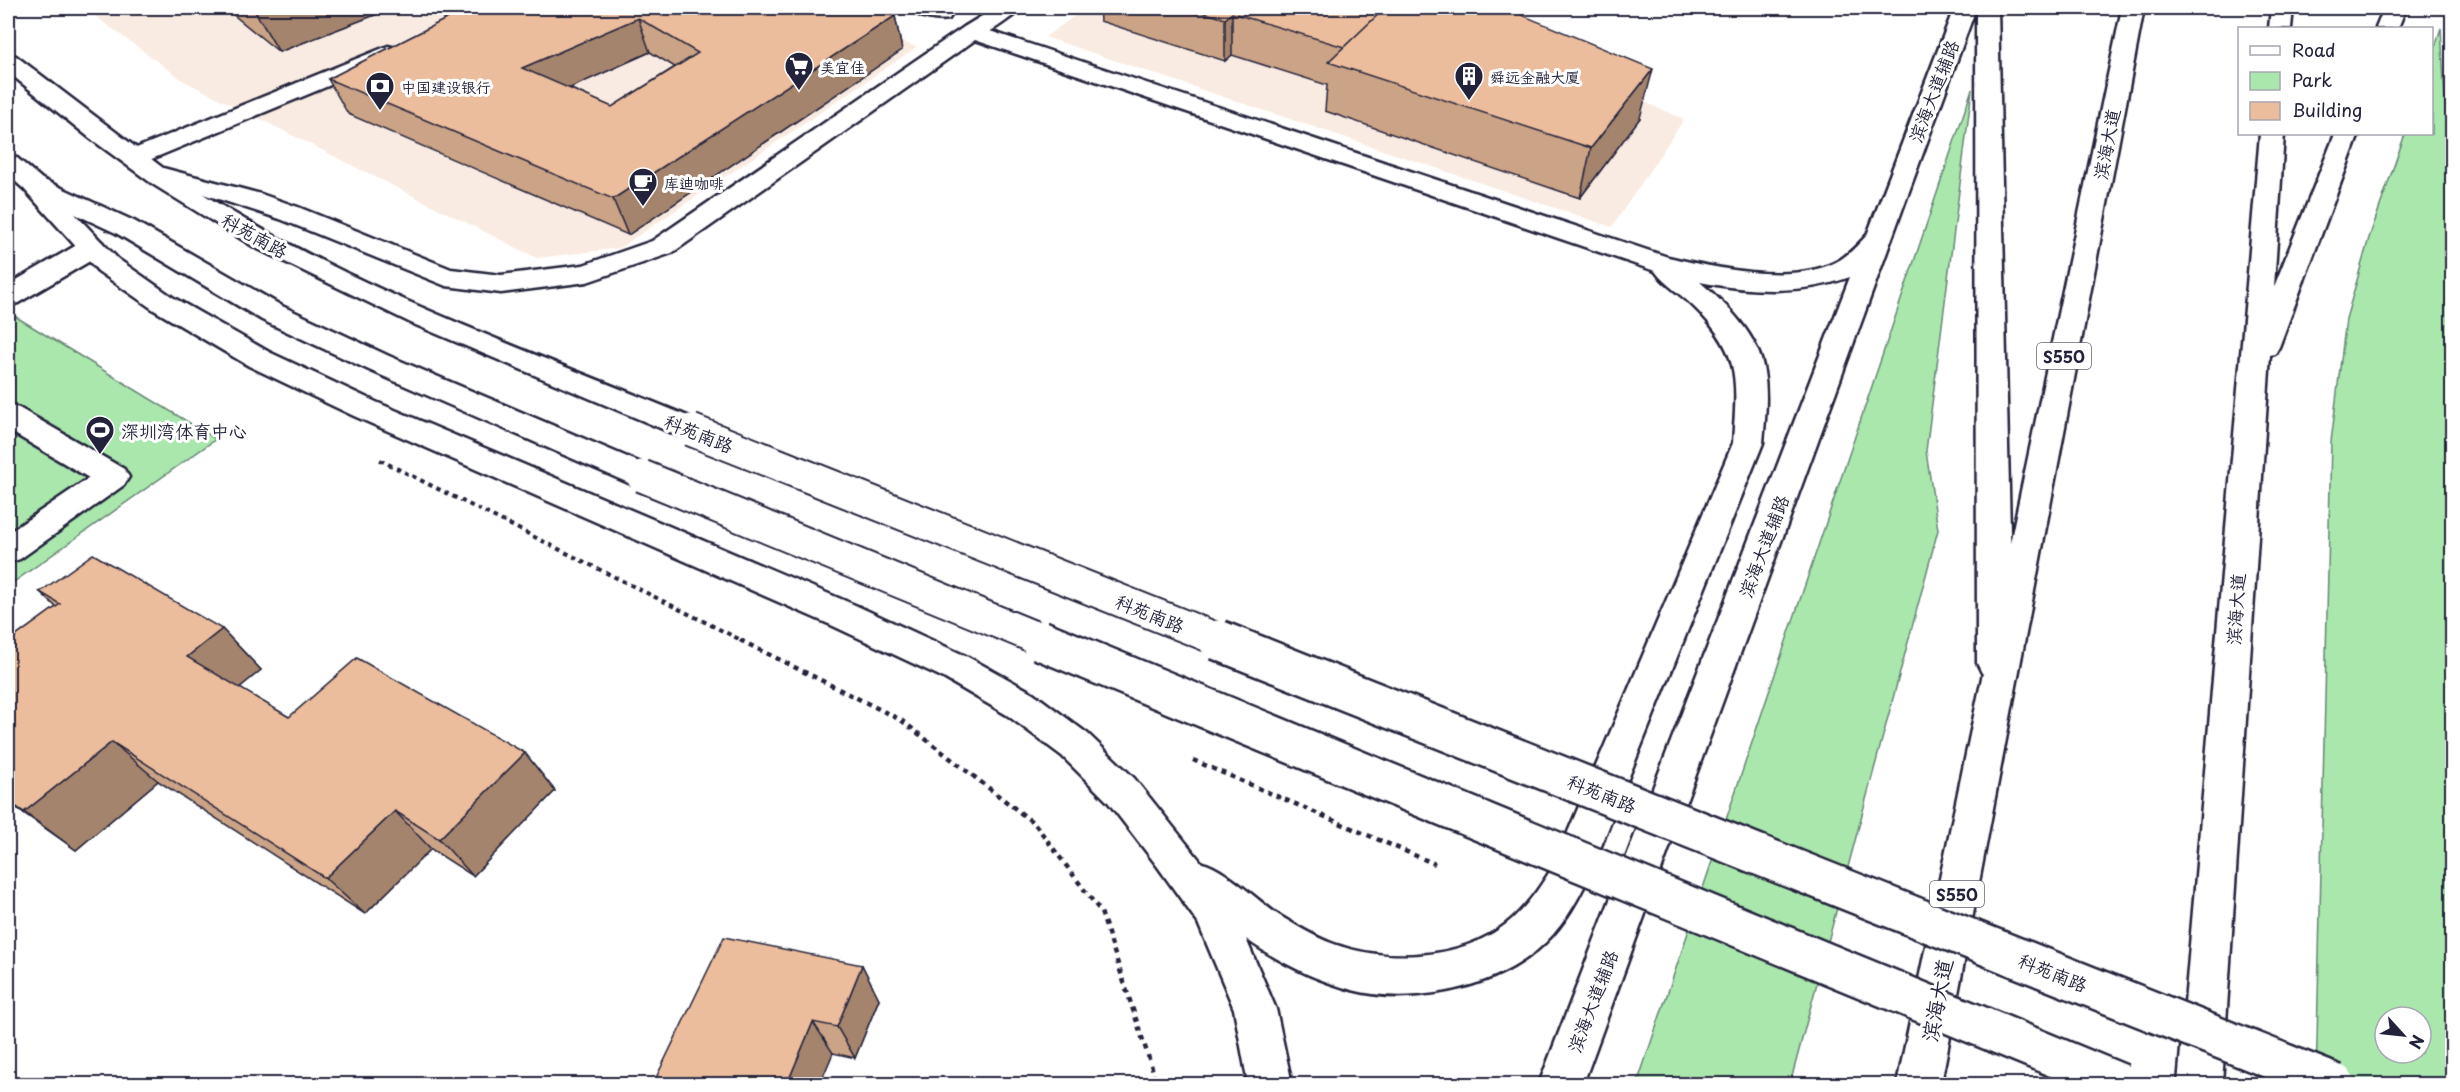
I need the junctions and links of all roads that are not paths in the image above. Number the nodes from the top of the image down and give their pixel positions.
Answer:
1 (1009, 8) edge
2 (1965, 8) edge
3 (1987, 8) edge
4 (2133, 8) edge
5 (2282, 8) edge
6 (2395, 8) edge
7 (2280, 27) edge
8 (2387, 27) edge
9 (972, 32) junction
10 (410, 44) edge
11 (9, 59) edge
12 (2271, 135) edge
13 (2346, 135) edge
14 (133, 158) junction
15 (8, 163) edge
16 (157, 174) junction
17 (33, 184) junction
18 (1879, 237) junction
19 (92, 248) junction
20 (1660, 264) junction
21 (8, 297) edge
22 (2251, 382) junction
23 (8, 416) edge
24 (8, 550) edge
25 (1995, 704) junction
26 (1172, 854) junction
27 (1269, 1084) edge
28 (1561, 1084) edge
29 (1919, 1084) edge
30 (2121, 1084) edge
31 (2200, 1084) edge
32 (2335, 1084) edge

1 - 9 main road
2 - 18 main road, 滨海大道辅路
3 - 25 main road, 滨海大道
4 - 25 main road, 滨海大道 / S550
5 - 7 main road
6 - 8 main road
9 - 16 main road
9 - 20 main road
10 - 14 main road
11 - 14 main road, 科苑南路
12 - 22 main road, 滨海大道
13 - 22 main road
14 - 16 main road, 科苑南路
15 - 17 main road
16 - 32 main road, 科苑南路, bridge
17 - 19 main road
17 - 30 main road, bridge
18 - 20 main road
18 - 28 main road, 滨海大道辅路
19 - 21 main road
19 - 26 main road
20 - 26 main road
22 - 31 main road, 滨海大道
23 - 24 main road
25 - 29 main road, 滨海大道 / S550
26 - 27 main road

